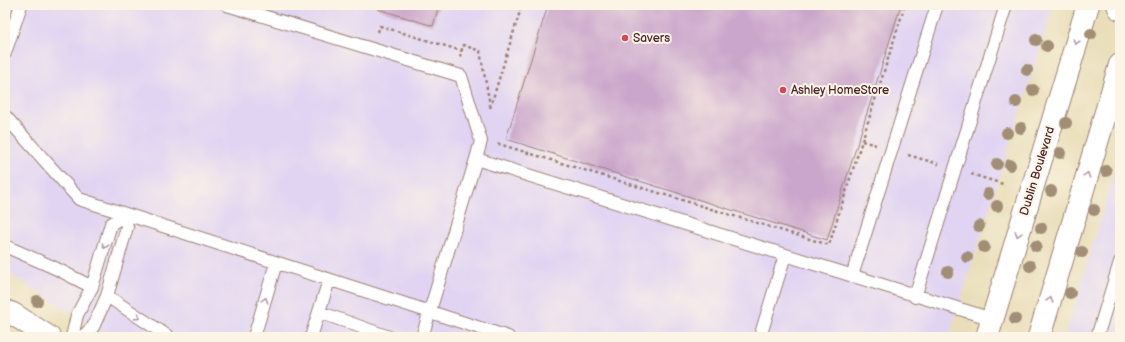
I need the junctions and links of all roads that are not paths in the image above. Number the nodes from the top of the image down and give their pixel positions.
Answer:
1 (21, 5) edge
2 (227, 5) edge
3 (937, 5) edge
4 (1006, 5) edge
5 (1088, 5) edge
6 (1118, 5) edge
7 (1120, 10) edge
8 (5, 53) edge
9 (1120, 65) edge
10 (5, 116) edge
11 (476, 159) junction
12 (125, 215) junction
13 (5, 246) edge
14 (785, 255) junction
15 (1120, 262) edge
16 (276, 263) junction
17 (852, 276) junction
18 (329, 280) junction
19 (92, 286) junction
20 (107, 296) junction
21 (916, 296) junction
22 (5, 311) edge
23 (319, 312) junction
24 (430, 312) junction
25 (989, 328) edge
26 (45, 336) edge
27 (72, 337) edge
28 (82, 337) edge
29 (169, 337) edge
30 (254, 337) edge
31 (311, 337) edge
32 (389, 337) edge
33 (422, 337) edge
34 (508, 337) edge
35 (760, 337) edge
36 (1039, 337) edge
37 (1097, 337) edge

1 - 8 lane
2 - 11 lane
3 - 17 lane
4 - 21 lane
5 -> 25 main road, Dublin Boulevard
6 - 7 main road
36 -> 9 main road
10 - 12 lane
11 - 14 lane
11 - 24 lane
12 - 16 lane
12 -> 19 lane
12 - 20 lane
13 - 19 lane
14 - 17 lane
14 - 35 lane
15 - 37 lane
16 - 18 lane
30 -> 16 lane
17 - 21 lane
18 - 23 lane
18 - 24 lane
19 - 27 lane
20 - 28 lane
20 -> 29 lane
21 - 25 lane
22 - 26 main road
23 - 31 lane
23 - 32 lane
24 - 33 lane
24 - 34 lane

